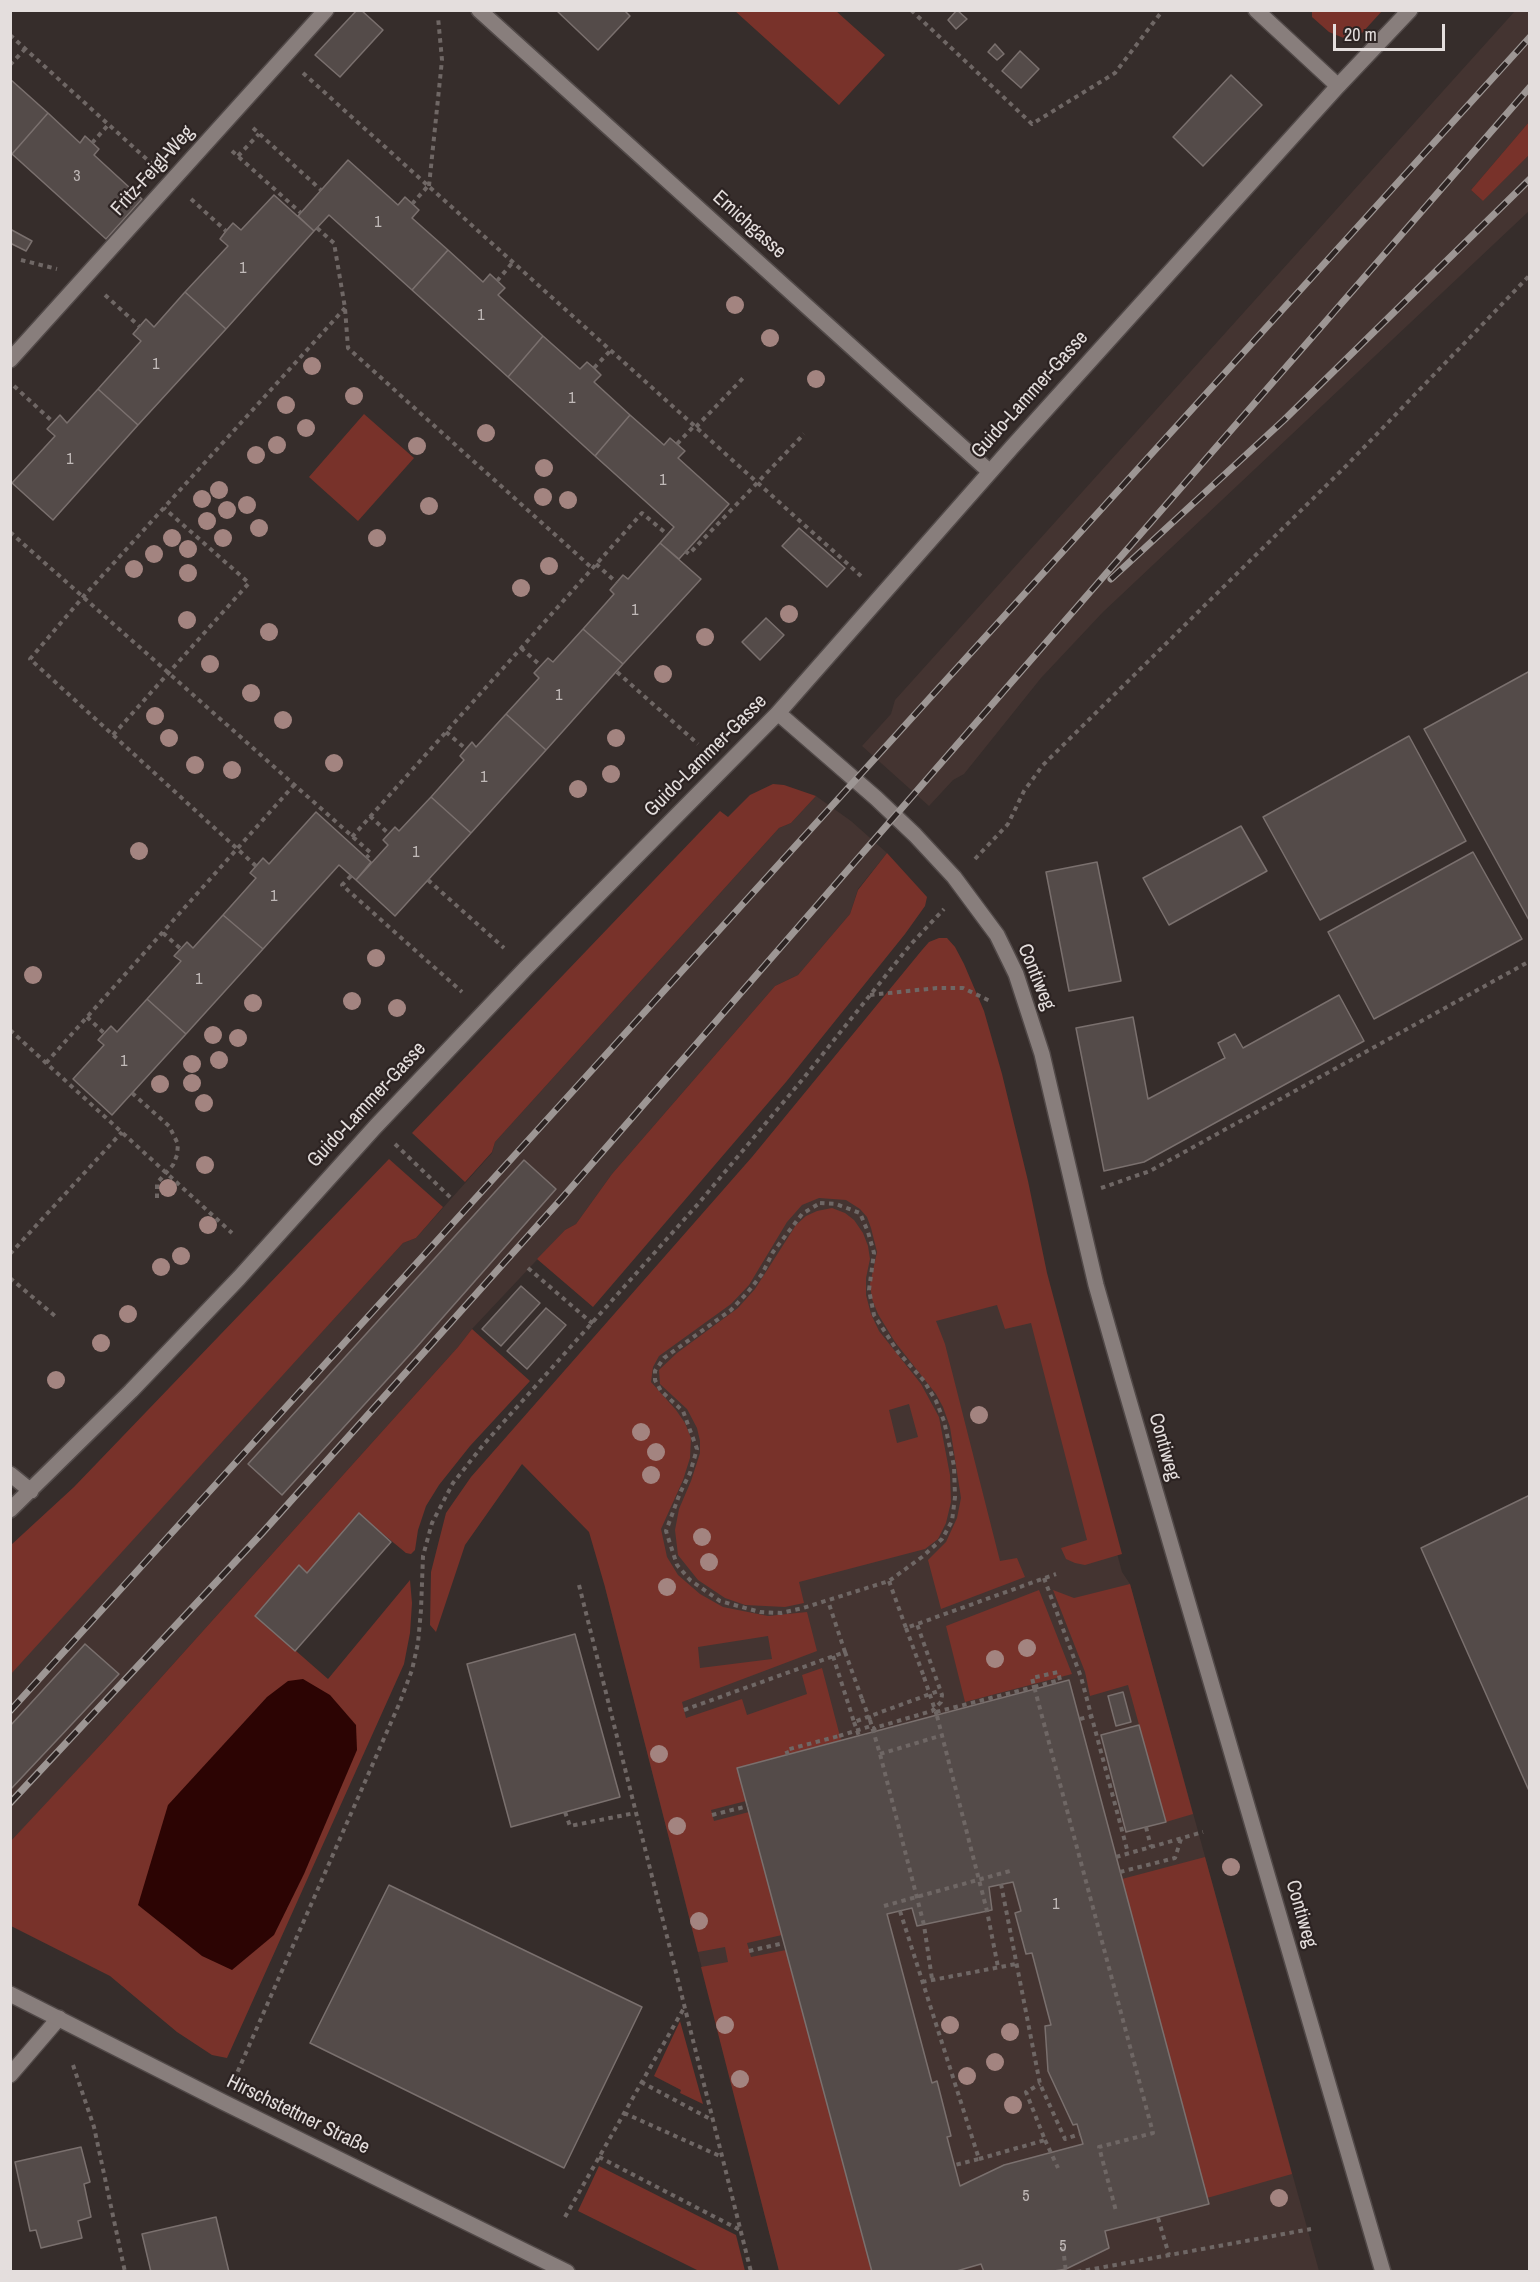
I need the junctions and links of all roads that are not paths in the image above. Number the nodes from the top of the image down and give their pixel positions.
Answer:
1 (326, 10) edge
2 (479, 10) edge
3 (1256, 10) edge
4 (1410, 10) edge
5 (1338, 86) junction
6 (10, 360) edge
7 (990, 472) junction
8 (778, 713) junction
9 (10, 1474) edge
10 (31, 1491) junction
11 (10, 1510) edge
12 (10, 1994) edge
13 (59, 2018) junction
14 (10, 2075) edge
15 (567, 2271) edge
16 (1383, 2271) edge

1 - 6 street, Fritz-Feigl-Weg
2 - 7 street, Emichgasse
3 - 5 street
4 - 5 street, Guido-Lammer-Gasse
5 - 7 street, Guido-Lammer-Gasse
7 - 8 street, Guido-Lammer-Gasse
8 - 10 street, Guido-Lammer-Gasse
8 - 16 street, Contiweg
9 - 10 street
10 - 11 street, Guido-Lammer-Gasse
12 - 13 street, Hirschstettner Straße
13 - 14 street
13 - 15 street, Hirschstettner Straße

